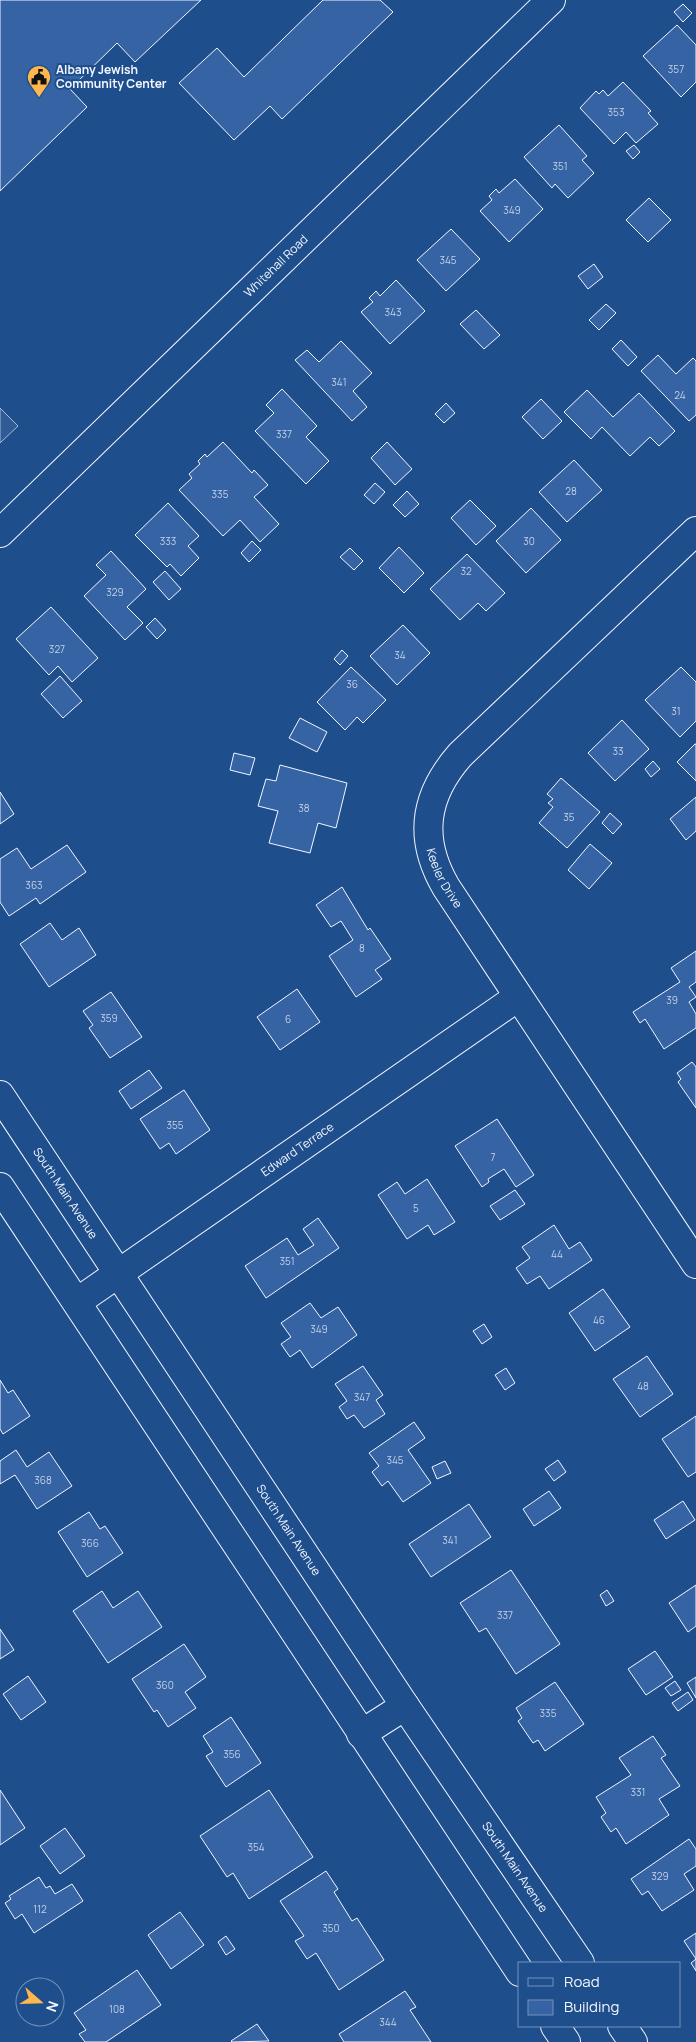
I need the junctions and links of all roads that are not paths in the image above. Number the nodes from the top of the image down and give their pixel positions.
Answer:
1 (551, 0) edge
2 (0, 533) edge
3 (694, 537) edge
4 (518, 997) junction
5 (0, 1095) edge
6 (0, 1187) edge
7 (696, 1264) edge
8 (119, 1272) junction
9 (76, 1302) junction
10 (405, 1706) junction
11 (361, 1734) junction
12 (579, 1962) edge
13 (518, 1969) edge
14 (556, 2027) edge
15 (623, 2027) edge
16 (566, 2042) edge
17 (633, 2042) edge

1 - 2 street, Whitehall Road
3 - 4 street, Keeler Drive
4 - 7 street, Keeler Drive
4 - 8 street, Edward Terrace
5 - 8 street, South Main Avenue
6 - 9 street
8 - 9 street, Edward Terrace
8 - 10 street, South Main Avenue
9 - 11 street
10 - 11 street
10 - 12 street, South Main Avenue
11 - 13 street
14 - 16 street
15 - 17 street

